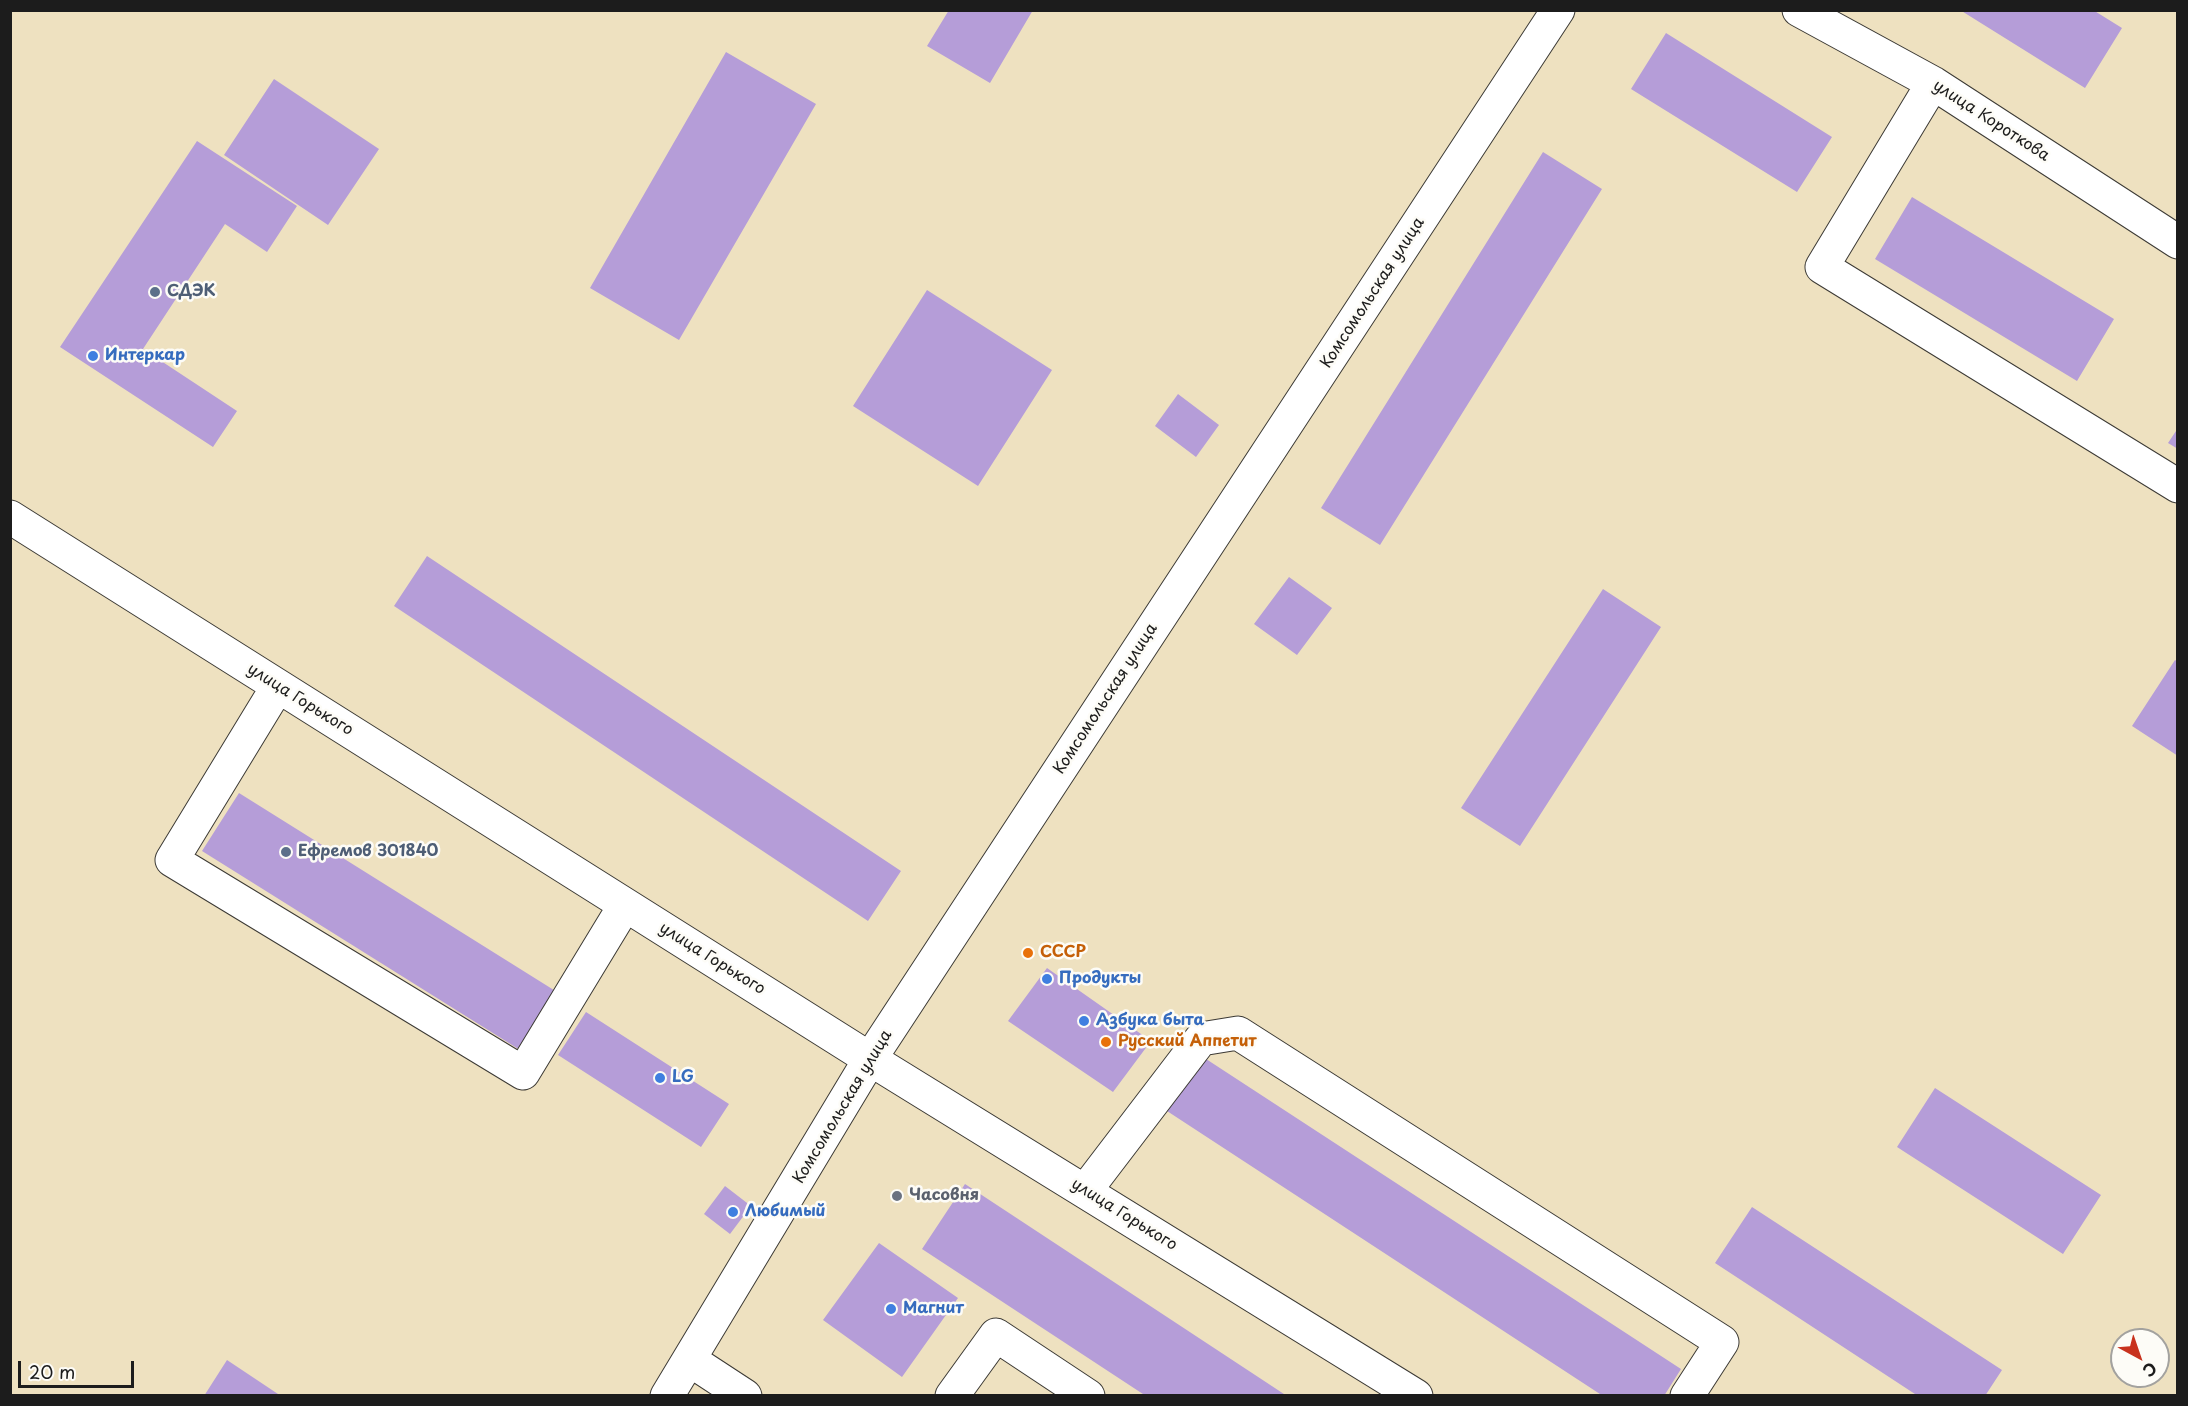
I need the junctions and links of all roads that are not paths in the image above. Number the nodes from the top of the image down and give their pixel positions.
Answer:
1 (1558, 10) edge
2 (1799, 10) edge
3 (1933, 83) junction
4 (2178, 242) edge
5 (2178, 486) edge
6 (10, 517) edge
7 (278, 686) junction
8 (626, 904) junction
9 (870, 1059) junction
10 (1085, 1191) junction
11 (690, 1360) junction
12 (667, 1395) edge
13 (745, 1395) edge
14 (952, 1395) edge
15 (1088, 1395) edge
16 (1416, 1395) edge
17 (1687, 1395) edge

1 - 9 street, Комсомольская улица
2 - 3 street, улица Короткова
3 - 4 street, улица Короткова
3 - 5 street
6 - 7 street, улица Горького
7 - 8 street, улица Горького
7 - 8 street
8 - 9 street, улица Горького
9 - 10 street, улица Горького
9 - 11 street, Комсомольская улица
10 - 16 street, улица Горького
10 - 17 street
11 - 12 street, Комсомольская улица
11 - 13 street
14 - 15 street

